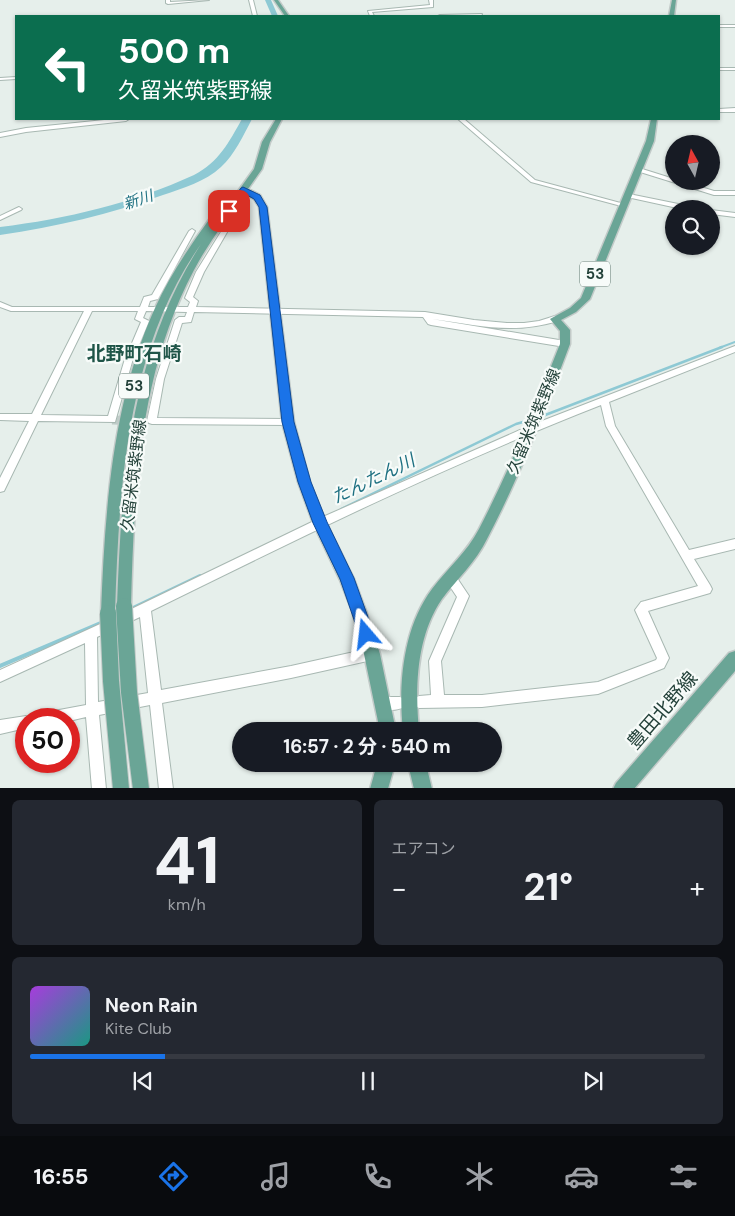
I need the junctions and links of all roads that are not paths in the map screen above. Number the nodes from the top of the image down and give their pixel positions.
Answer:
1 (168, 0) edge
2 (207, 0) edge
3 (251, 0) edge
4 (276, 0) edge
5 (431, 0) edge
6 (674, 0) edge
7 (255, 15) edge
8 (286, 15) edge
9 (372, 15) edge
10 (671, 15) edge
11 (720, 26) edge
12 (735, 26) edge
13 (720, 69) edge
14 (735, 69) edge
15 (15, 78) edge
16 (0, 79) edge
17 (735, 110) edge
18 (720, 112) edge
19 (117, 120) edge
20 (278, 120) edge
21 (462, 120) edge
22 (654, 120) edge
23 (0, 135) edge
24 (639, 170) junction
25 (665, 178) edge
26 (243, 190) junction
27 (704, 190) edge
28 (735, 192) edge
29 (629, 196) junction
30 (665, 203) edge
31 (625, 205) junction
32 (19, 209) dead end
33 (720, 214) edge
34 (735, 216) edge
35 (0, 218) edge
36 (227, 228) dead end
37 (192, 231) dead end
38 (0, 304) edge
39 (143, 309) junction
40 (166, 309) junction
41 (89, 310) junction
42 (191, 310) junction
43 (275, 312) junction
44 (425, 315) junction
45 (555, 319) junction
46 (565, 344) junction
47 (735, 349) edge
48 (604, 400) junction
49 (0, 417) edge
50 (35, 418) junction
51 (288, 422) junction
52 (535, 422) junction
53 (0, 488) edge
54 (320, 523) junction
55 (735, 544) edge
56 (686, 556) junction
57 (451, 579) junction
58 (145, 609) junction
59 (91, 634) junction
60 (372, 654) junction
61 (735, 659) edge
62 (0, 676) edge
63 (154, 699) junction
64 (438, 701) junction
65 (419, 702) dead end
66 (383, 703) junction
67 (400, 703) dead end
68 (92, 709) junction
69 (80, 711) edge
70 (386, 722) edge
71 (411, 722) edge
72 (15, 724) edge
73 (0, 727) edge
74 (384, 772) edge
75 (419, 772) edge
76 (99, 788) edge
77 (121, 788) edge
78 (141, 788) edge
79 (166, 788) edge
80 (379, 788) edge
81 (423, 788) edge
82 (622, 788) edge

1 - 2 street
3 - 7 street
4 - 8 main road
5 - 9 street
6 - 10 main road
11 - 12 street
13 - 14 street
15 - 16 street
17 - 18 street
19 - 23 street
20 - 26 main road, 久留米筑紫野線
21 - 31 street
22 - 24 main road, 53
24 - 25 street
24 - 29 main road, 53
26 - 40 main road, 久留米筑紫野線 / 53
26 - 43 main road
27 - 28 street
29 - 30 street
29 - 31 main road, 53
31 - 45 main road, 53
32 - 35 street
33 - 34 street
36 - 42 street
37 - 39 street
38 - 41 street
39 - 40 street
39 - 41 street
39 - 50 street
40 - 42 street
40 - 77 main road, 久留米筑紫野線 / 53, bridge
40 - 78 main road, 久留米筑紫野線 / 53, bridge
41 - 50 street
42 - 43 street
42 - 51 street
43 - 44 street
43 - 51 main road
44 - 45 street
44 - 46 street
45 - 46 main road
46 - 52 main road, 久留米筑紫野線
47 - 48 street
48 - 52 street
48 - 56 street
49 - 50 street
50 - 53 street
51 - 54 main road
52 - 54 street
52 - 57 main road, 久留米筑紫野線
54 - 58 street
54 - 60 main road
55 - 56 street
56 - 64 street
57 - 64 street
57 - 71 main road, 久留米筑紫野線
58 - 59 street
58 - 63 street
59 - 62 street
59 - 68 street
60 - 63 street
60 - 66 main road
61 - 82 main road, 豊田北野線
63 - 68 street
63 - 79 street
64 - 65 street
66 - 67 street
66 - 70 main road
68 - 69 street
68 - 76 street
72 - 73 street
74 - 80 main road
75 - 81 main road

